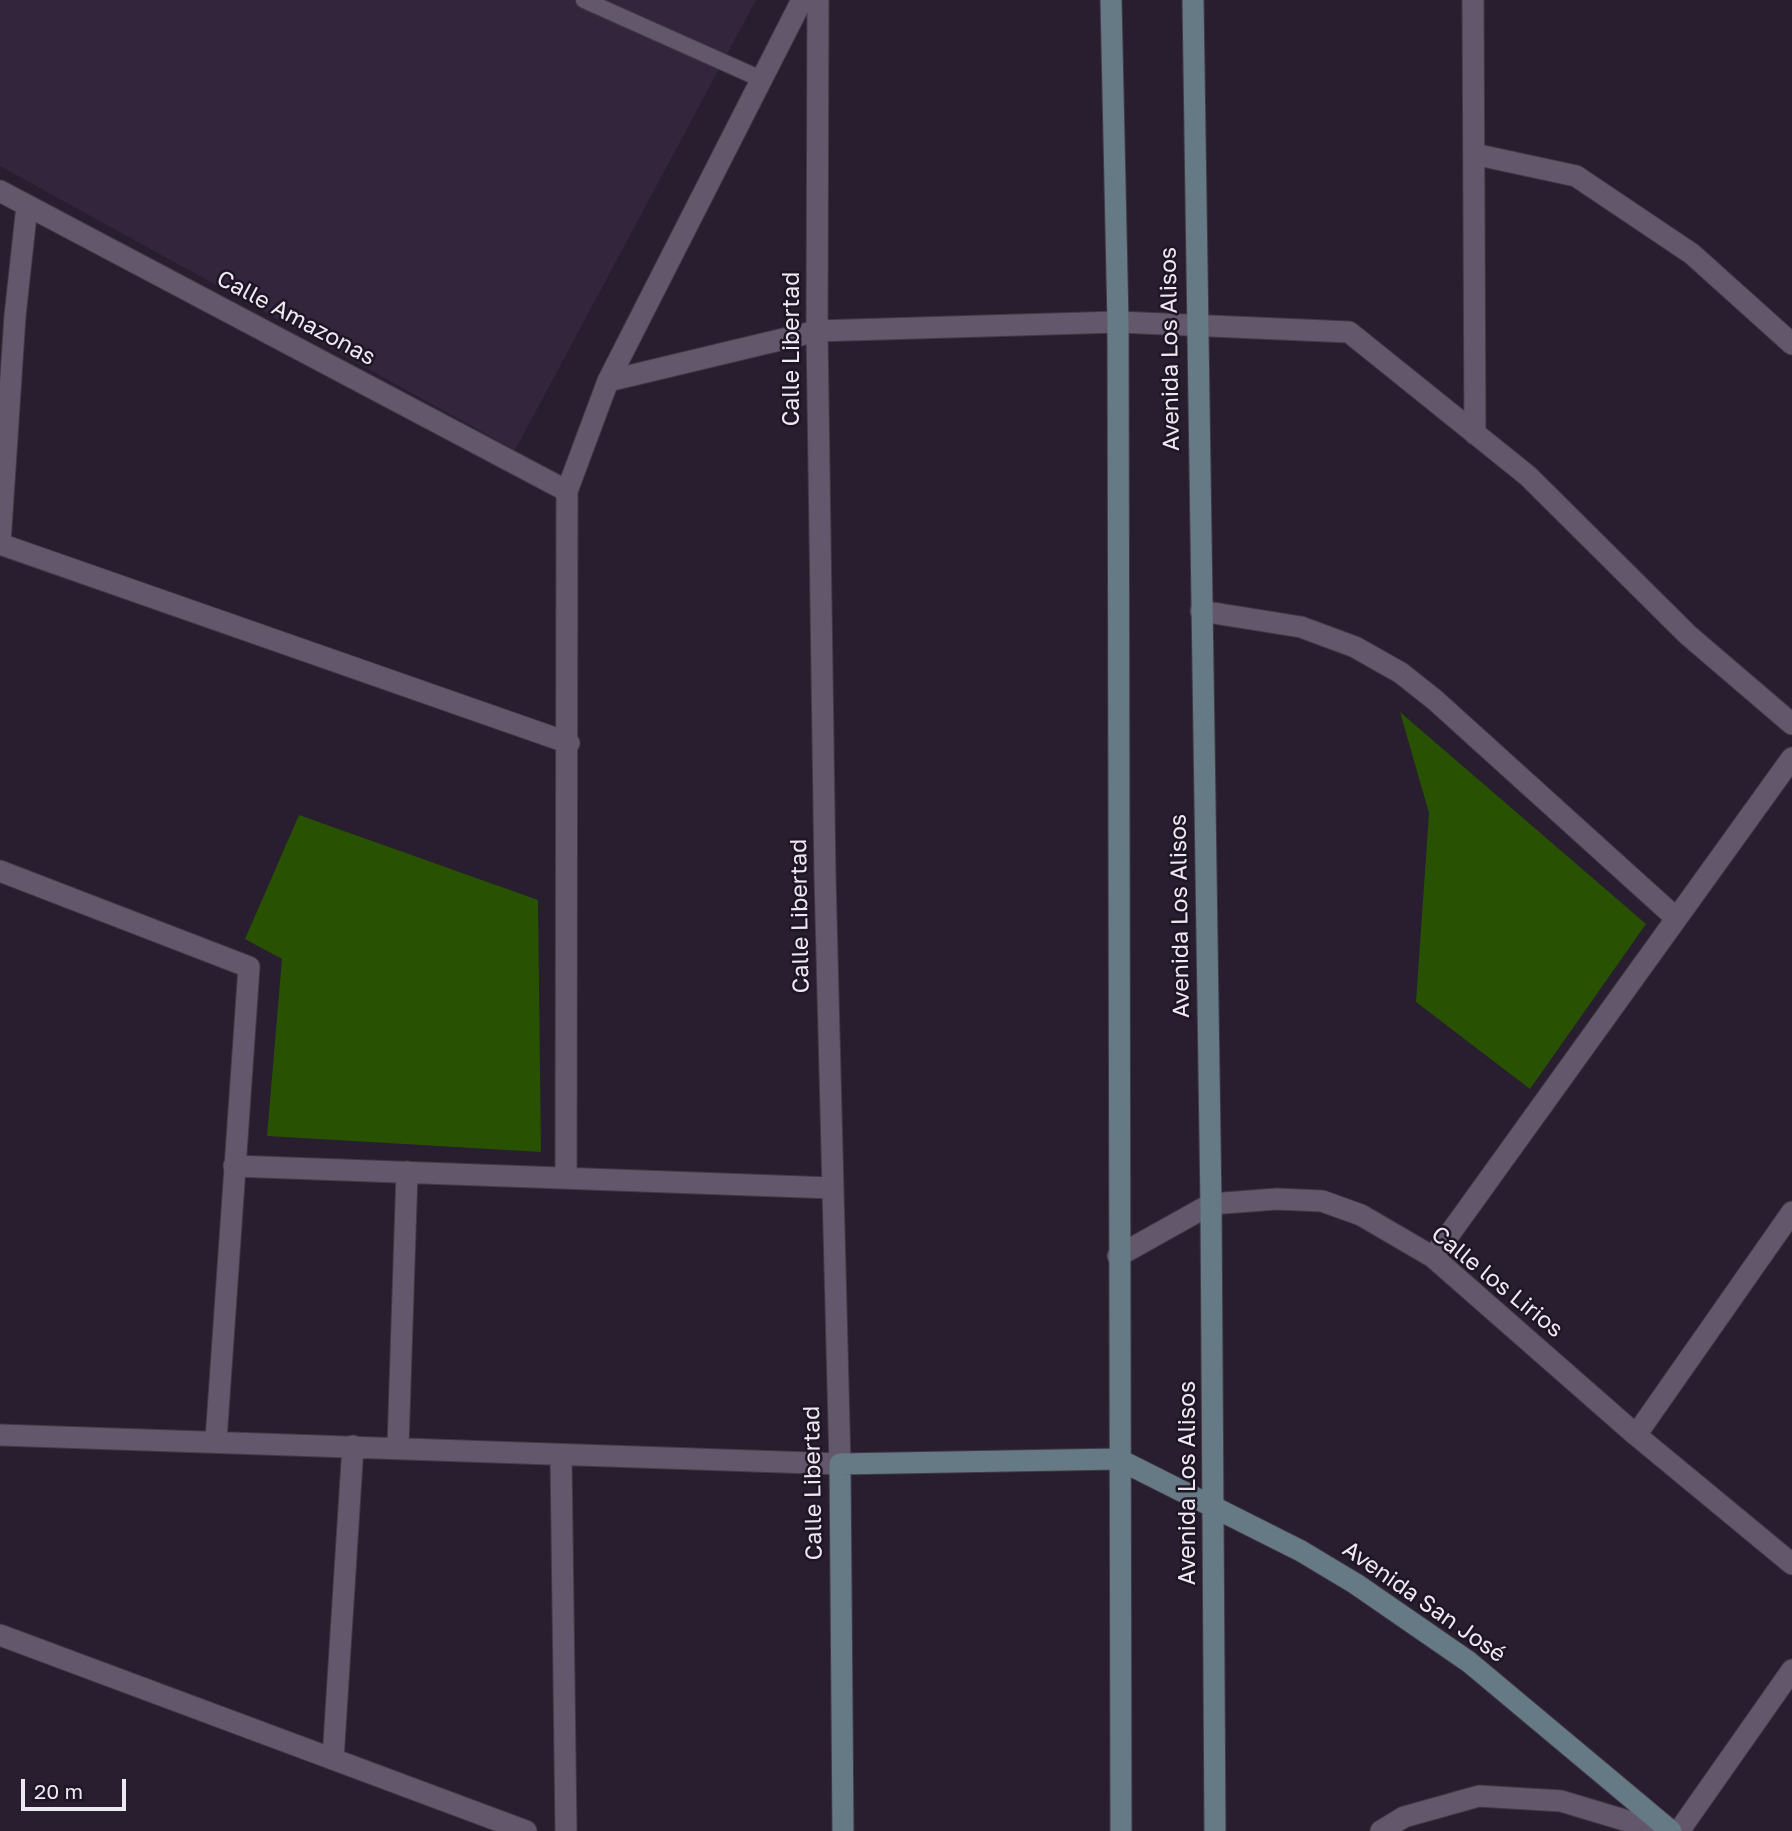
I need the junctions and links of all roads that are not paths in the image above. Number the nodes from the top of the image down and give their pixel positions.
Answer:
1 (584, 0) edge
2 (802, 0) edge
3 (818, 0) edge
4 (1111, 0) edge
5 (1193, 0) edge
6 (1473, 0) edge
7 (761, 79) junction
8 (1474, 154) junction
9 (0, 191) edge
10 (27, 206) junction
11 (7, 316) edge
12 (1118, 322) junction
13 (1196, 323) junction
14 (817, 331) junction
15 (1792, 344) edge
16 (608, 381) junction
17 (1475, 434) junction
18 (567, 491) junction
19 (0, 543) edge
20 (1201, 611) junction
21 (1792, 724) edge
22 (569, 743) junction
23 (1792, 758) edge
24 (0, 871) edge
25 (1676, 918) junction
26 (234, 1166) junction
27 (407, 1172) junction
28 (566, 1178) junction
29 (832, 1188) junction
30 (1212, 1204) junction
31 (1792, 1212) edge
32 (1118, 1256) junction
33 (1433, 1257) junction
34 (0, 1435) edge
35 (1636, 1435) junction
36 (216, 1440) junction
37 (353, 1446) junction
38 (398, 1447) junction
39 (561, 1456) junction
40 (1118, 1459) junction
41 (840, 1464) junction
42 (1215, 1507) junction
43 (1792, 1564) edge
44 (0, 1635) edge
45 (1792, 1670) edge
46 (333, 1759) junction
47 (527, 1831) edge
48 (566, 1831) edge
49 (843, 1831) edge
50 (1121, 1831) edge
51 (1214, 1831) edge
52 (1381, 1831) edge
53 (1661, 1831) edge
54 (1671, 1831) edge
55 (1679, 1831) edge

1 - 7 lane
2 - 7 street
3 - 14 street, Calle Libertad
4 - 12 street
5 - 13 street, Avenida Los Alisos
6 - 8 street
7 - 16 street
8 - 15 street
8 - 17 street
9 - 10 street, Calle Amazonas
10 - 11 street
10 - 18 street, Calle Amazonas
11 - 19 street
12 - 13 street
12 - 14 street
12 - 32 street
13 - 17 street
13 - 20 street, Avenida Los Alisos
14 - 16 street
14 - 29 street, Calle Libertad
16 - 18 street
17 - 21 street
18 - 22 street
19 - 22 street
20 - 25 street
20 - 30 street, Avenida Los Alisos
22 - 28 street
23 - 25 street
24 - 26 street
25 - 33 street
26 - 27 street
26 - 36 street
27 - 28 street
27 - 38 street
28 - 29 street
29 - 41 street, Calle Libertad
30 - 32 street, Calle los Lirios
30 - 33 street, Calle los Lirios
30 - 42 street, Avenida Los Alisos
31 - 35 street
32 - 40 street
33 - 35 street, Calle los Lirios
34 - 36 street
35 - 43 street, Calle los Lirios
36 - 37 street
37 - 38 street
37 - 46 street
38 - 39 street
39 - 41 street
39 - 48 street
40 - 41 street
40 - 42 street, Avenida San José
40 - 50 street
41 - 49 street, Calle Libertad
42 - 51 street, Avenida Los Alisos
42 - 54 street, Avenida San José
44 - 46 street
45 - 55 street
46 - 47 street
52 - 53 street

